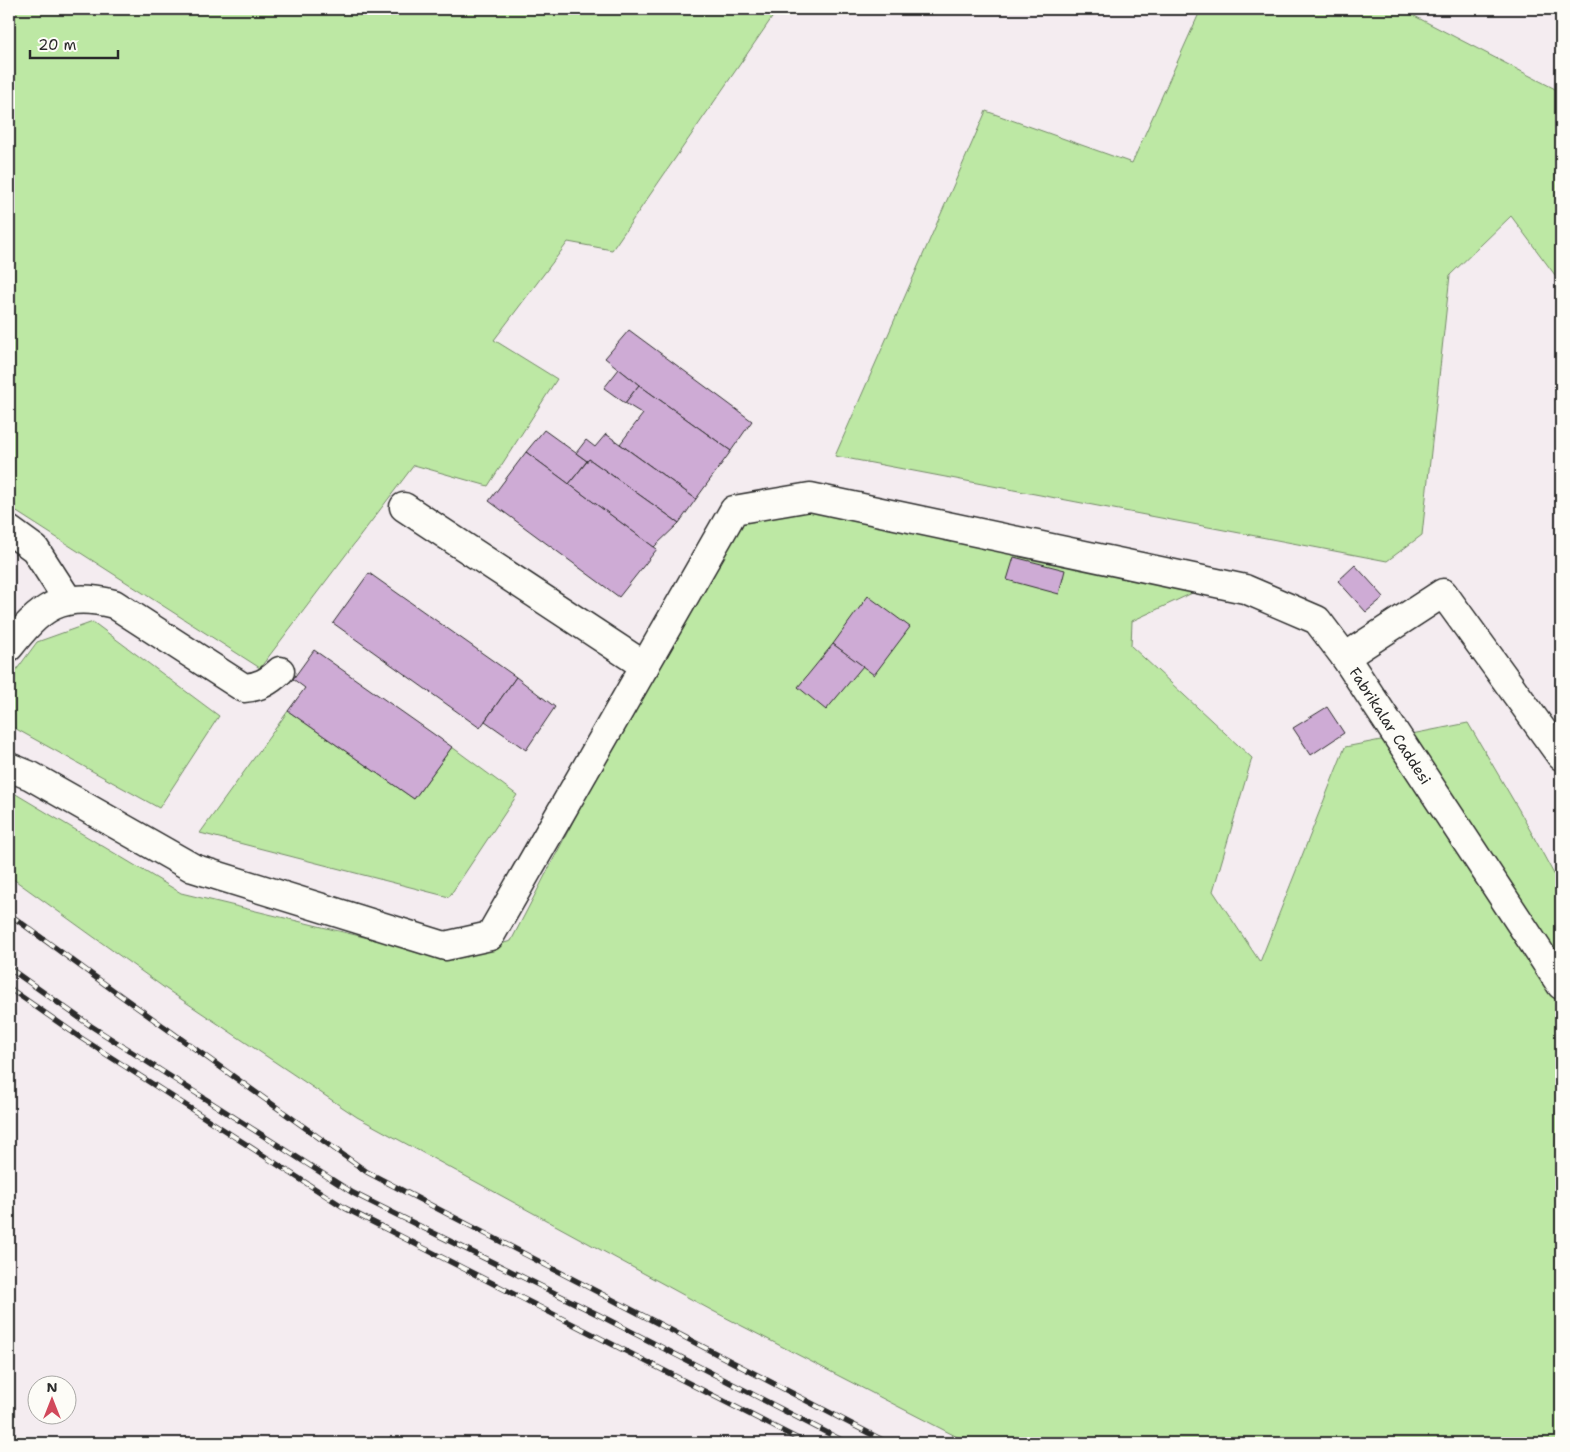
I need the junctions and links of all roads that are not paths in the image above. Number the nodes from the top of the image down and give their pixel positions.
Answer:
1 (404, 507) dead end
2 (9, 530) edge
3 (68, 600) junction
4 (9, 647) edge
5 (1345, 658) junction
6 (645, 666) junction
7 (280, 671) dead end
8 (1561, 756) edge
9 (9, 767) edge
10 (1561, 985) edge

1 - 6 street
2 - 3 street
3 - 4 street
3 - 7 street
5 - 6 street
5 - 8 street, Fabrikalar Caddesi
5 - 10 street, Fabrikalar Caddesi
6 - 9 street

